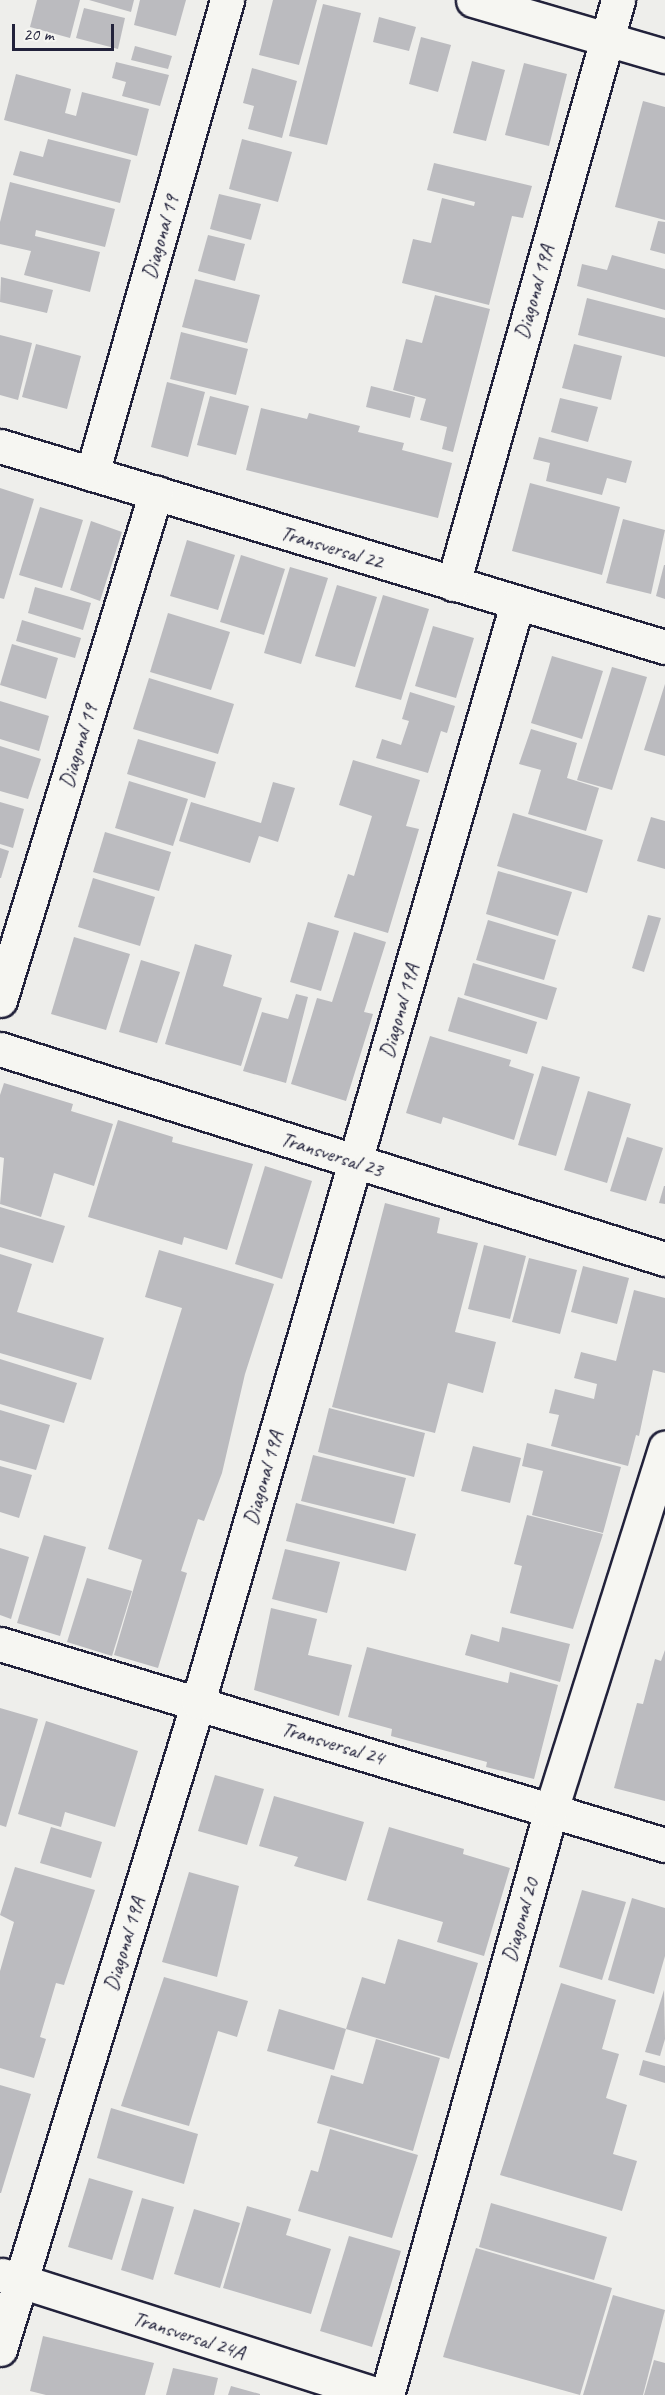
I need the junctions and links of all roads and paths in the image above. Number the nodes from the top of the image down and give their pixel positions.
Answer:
1 (227, 0) edge
2 (473, 0) edge
3 (618, 0) edge
4 (605, 39) junction
5 (665, 56) edge
6 (0, 446) edge
7 (92, 474) junction
8 (156, 492) junction
9 (453, 584) junction
10 (517, 604) junction
11 (665, 647) edge
12 (0, 1000) edge
13 (0, 1049) edge
14 (356, 1162) junction
15 (665, 1259) edge
16 (665, 1448) edge
17 (0, 1644) edge
18 (198, 1702) junction
19 (551, 1810) junction
20 (665, 1845) edge
21 (10, 2278) edge
22 (0, 2349) edge
23 (377, 2395) edge
24 (387, 2395) edge

1 - 7 street, Diagonal 19
2 - 4 street
3 - 4 street, Diagonal 19A
4 - 5 street
4 - 9 street, Diagonal 19A
6 - 7 street, Transversal 22
7 - 8 street, Transversal 22
8 - 9 street, Transversal 22
8 - 12 street, Diagonal 19
9 - 10 street, Transversal 22
10 - 11 street, Transversal 22
10 - 14 street, Diagonal 19A
13 - 14 street, Transversal 23
14 - 15 street, Transversal 23
14 - 18 street, Diagonal 19A
16 - 19 street, Diagonal 20
17 - 18 street, Transversal 24
18 - 19 street, Transversal 24
18 - 21 street, Diagonal 19A
19 - 20 street, Transversal 24
19 - 24 street, Diagonal 20
21 - 22 street, Diagonal 19A
21 - 23 street, Transversal 24A

